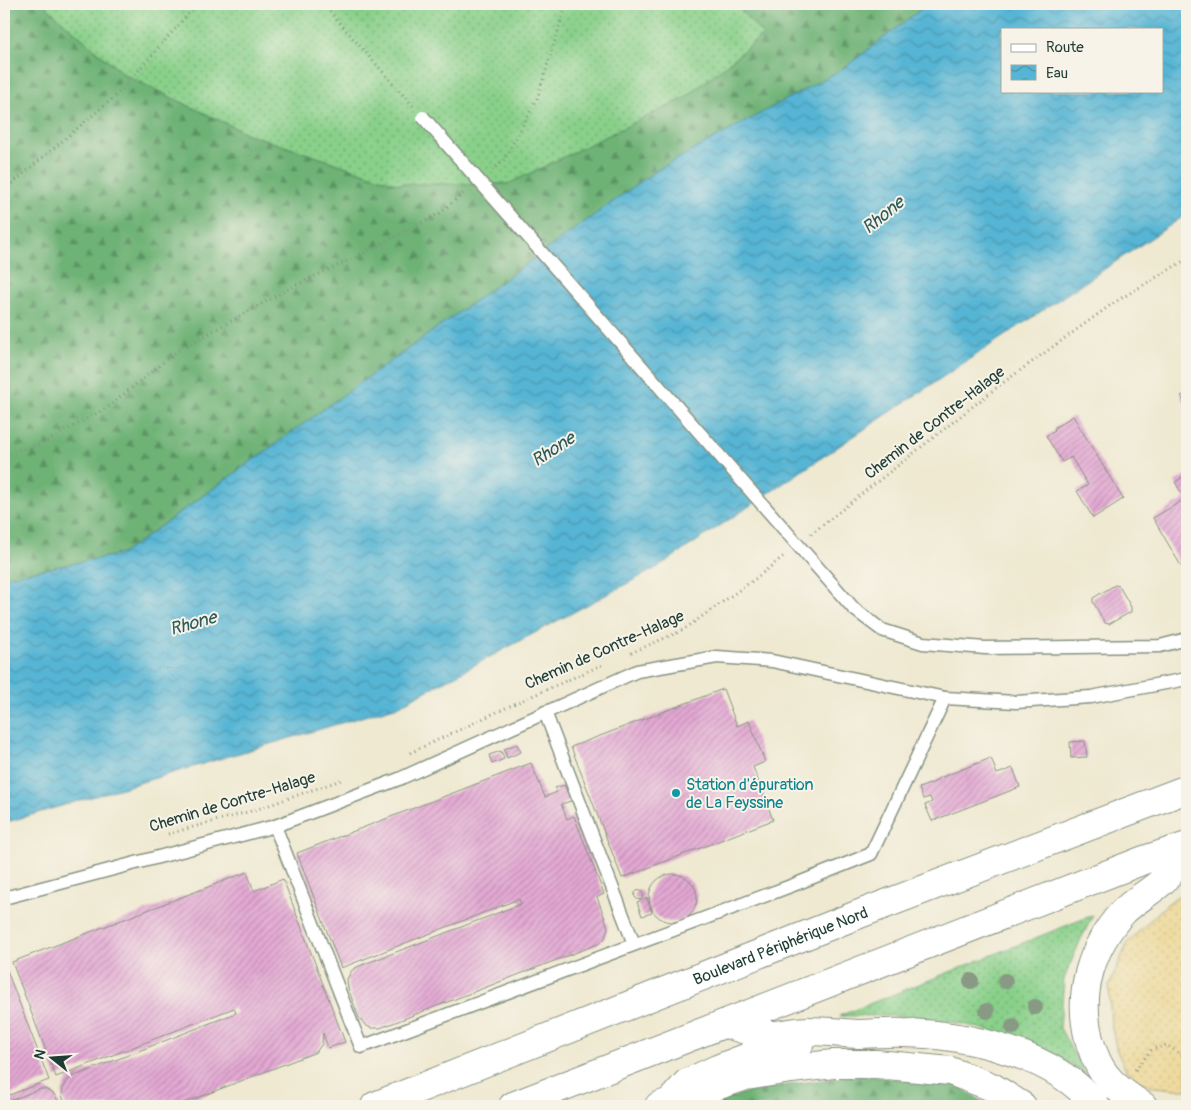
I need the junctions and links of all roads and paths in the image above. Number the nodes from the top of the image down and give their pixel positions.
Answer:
1 (197, 4) edge
2 (323, 4) edge
3 (566, 4) edge
4 (423, 117) joint
5 (490, 172) dead end
6 (4, 190) edge
7 (468, 190) dead end
8 (1187, 259) edge
9 (4, 454) edge
10 (809, 537) dead end
11 (786, 555) dead end
12 (1187, 640) edge
13 (630, 653) dead end
14 (612, 661) dead end
15 (1187, 679) edge
16 (945, 698) junction
17 (545, 712) junction
18 (406, 754) dead end
19 (344, 779) dead end
20 (1187, 789) edge
21 (275, 826) junction
22 (162, 836) dead end
23 (1187, 846) edge
24 (1187, 852) edge
25 (4, 898) edge
26 (634, 944) junction
27 (726, 1024) junction
28 (859, 1034) junction
29 (1187, 1059) edge
30 (1133, 1072) dead end
31 (665, 1104) edge
32 (375, 1106) edge
33 (513, 1106) edge
34 (1022, 1106) edge
35 (1096, 1106) edge
36 (1143, 1106) edge

1 - 6 path
2 - 4 path
3 - 5 path
4 - 12 lane, bridge
7 - 9 path
8 - 10 path, Chemin de Contre-Halage
11 - 13 path, Chemin de Contre-Halage
14 - 18 path, Chemin de Contre-Halage
15 - 16 lane
16 - 17 lane
16 - 26 lane
17 - 21 lane
17 - 26 lane
19 - 22 path, Chemin de Contre-Halage
20 - 32 main road, Boulevard Périphérique Nord
21 - 25 lane
21 - 26 lane
23 - 27 main road
24 - 36 main road
27 - 28 main road
27 - 33 main road
28 - 31 main road
28 - 35 main road
29 - 30 path
31 - 34 main road

